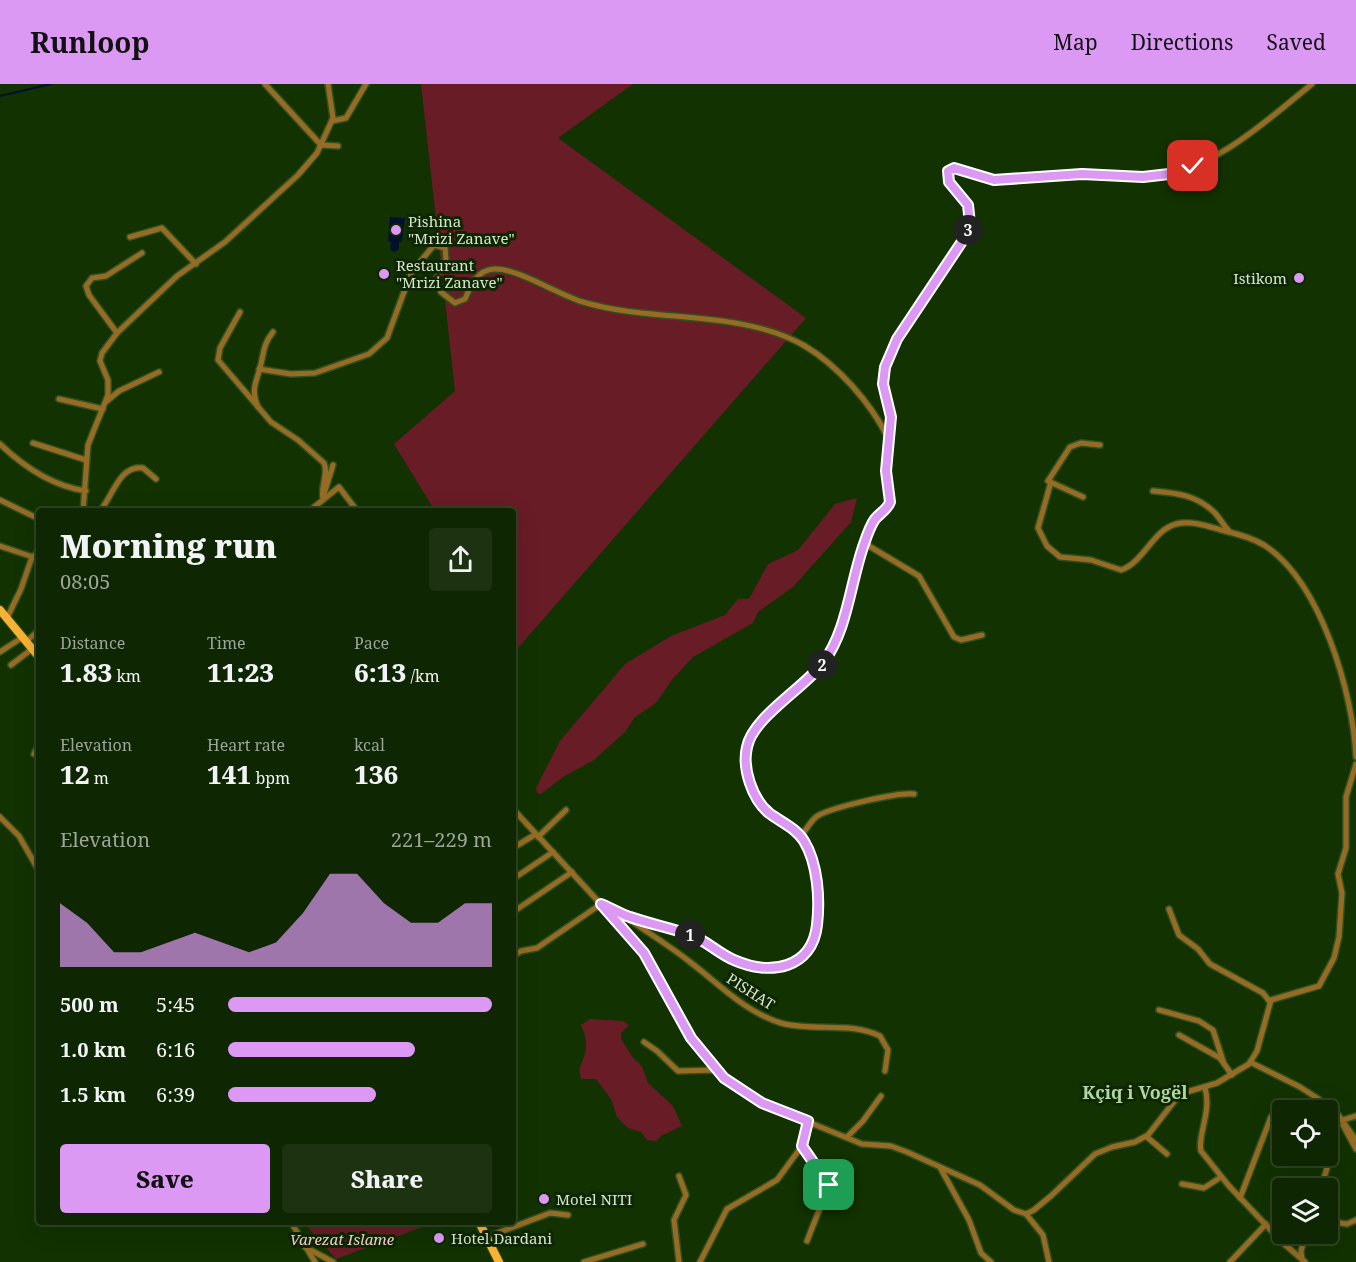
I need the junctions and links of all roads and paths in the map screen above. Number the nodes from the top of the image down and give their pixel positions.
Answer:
1 (265, 84) edge
2 (328, 84) edge
3 (366, 84) edge
4 (1312, 84) edge
5 (332, 121) junction
6 (321, 145) junction
7 (338, 146) dead end
8 (130, 237) dead end
9 (142, 253) dead end
10 (196, 264) junction
11 (240, 312) dead end
12 (273, 332) dead end
13 (117, 333) junction
14 (259, 369) junction
15 (159, 372) dead end
16 (59, 399) dead end
17 (107, 401) junction
18 (103, 409) junction
19 (258, 409) junction
20 (887, 438) junction
21 (33, 443) dead end
22 (0, 444) edge
23 (1100, 445) dead end
24 (86, 460) junction
25 (333, 465) dead end
26 (156, 479) dead end
27 (1051, 483) junction
28 (86, 491) junction
29 (1153, 491) dead end
30 (1083, 497) dead end
31 (323, 499) junction
32 (0, 500) edge
33 (84, 508) edge
34 (102, 508) edge
35 (313, 508) edge
36 (355, 508) edge
37 (36, 518) edge
38 (1230, 532) junction
39 (864, 543) junction
40 (0, 546) edge
41 (36, 554) edge
42 (33, 557) junction
43 (0, 610) edge
44 (7, 618) junction
45 (36, 632) edge
46 (982, 635) dead end
47 (25, 639) junction
48 (32, 649) junction
49 (0, 652) edge
50 (36, 654) edge
51 (11, 665) dead end
52 (36, 750) edge
53 (34, 754) dead end
54 (1356, 757) edge
55 (1356, 764) edge
56 (914, 794) dead end
57 (566, 810) dead end
58 (516, 812) edge
59 (0, 817) edge
60 (537, 835) junction
61 (801, 836) junction
62 (516, 846) edge
63 (553, 852) junction
64 (36, 866) edge
65 (572, 872) junction
66 (516, 877) edge
67 (601, 904) junction
68 (1169, 909) dead end
69 (516, 910) edge
70 (627, 916) junction
71 (516, 954) edge
72 (1270, 1002) junction
73 (1159, 1010) dead end
74 (1179, 1035) dead end
75 (644, 1042) dead end
76 (1223, 1061) junction
77 (1250, 1062) junction
78 (716, 1070) junction
79 (885, 1071) dead end
80 (1232, 1075) junction
81 (1205, 1088) junction
82 (881, 1096) dead end
83 (1356, 1116) edge
84 (1271, 1117) dead end
85 (1343, 1120) junction
86 (808, 1121) junction
87 (847, 1137) junction
88 (1147, 1137) junction
89 (1356, 1140) edge
90 (802, 1146) junction
91 (1356, 1149) edge
92 (1167, 1154) dead end
93 (1328, 1168) dead end
94 (941, 1169) junction
95 (679, 1176) dead end
96 (1221, 1177) junction
97 (1324, 1178) edge
98 (1182, 1184) dead end
99 (829, 1185) junction
100 (848, 1197) dead end
101 (1240, 1198) junction
102 (1026, 1214) junction
103 (568, 1215) dead end
104 (1356, 1220) edge
105 (1338, 1223) edge
106 (1266, 1224) junction
107 (293, 1225) edge
108 (481, 1225) edge
109 (487, 1237) junction
110 (807, 1241) dead end
111 (643, 1244) dead end
112 (1303, 1244) edge
113 (305, 1246) junction
114 (1302, 1248) junction
115 (1293, 1253) junction
116 (1304, 1260) edge
117 (315, 1262) edge
118 (333, 1262) edge
119 (499, 1262) edge
120 (584, 1262) edge
121 (679, 1262) edge
122 (700, 1262) edge
123 (991, 1262) edge
124 (1049, 1262) edge
125 (1230, 1262) edge

1 - 6 street
2 - 5 street
3 - 5 street
4 - 20 street
5 - 6 street
6 - 7 street
6 - 10 street
8 - 10 street
9 - 13 street
10 - 13 street
11 - 19 street
12 - 14 street
13 - 17 street
14 - 19 street
14 - 20 street
15 - 17 street
16 - 18 street
17 - 18 street
18 - 24 street
19 - 31 street
20 - 39 street
21 - 24 street
22 - 28 street
23 - 27 street
24 - 28 street
25 - 31 street
26 - 34 street
27 - 30 street
27 - 38 street
28 - 33 street
29 - 38 street
31 - 35 street
31 - 36 street
32 - 37 street
38 - 54 street
39 - 46 street
39 - 61 street
40 - 42 street
41 - 42 street
42 - 44 street
43 - 44 main road
44 - 47 main road
45 - 47 street
47 - 48 main road
47 - 49 street
48 - 50 main road
48 - 51 street
52 - 53 street
55 - 72 street
56 - 61 street
57 - 60 street
58 - 60 street
59 - 64 street
60 - 62 street
60 - 63 street
61 - 70 street, PISHAT
63 - 65 street
63 - 66 street
65 - 67 street
65 - 69 street
67 - 70 street, PISHAT
67 - 71 street
67 - 78 street
68 - 72 street
70 - 79 street, PISHAT
72 - 77 street
73 - 76 street
74 - 76 street
75 - 78 street
76 - 80 street
77 - 80 street
77 - 85 street
78 - 86 street
80 - 81 street
81 - 88 street
81 - 96 street
82 - 87 street
83 - 85 street
84 - 101 street
85 - 89 street
85 - 91 street
86 - 87 street
86 - 90 street
87 - 94 street
88 - 92 street
88 - 102 street
90 - 99 street
90 - 122 street
93 - 97 street
94 - 102 street
94 - 123 street
95 - 121 street
96 - 98 street
96 - 101 street
99 - 100 street
99 - 110 street
101 - 106 street
102 - 124 street
103 - 109 street
104 - 105 street
106 - 115 street
106 - 125 street
107 - 113 street
108 - 109 main road
109 - 119 main road
111 - 120 street
112 - 114 street
113 - 117 street
113 - 118 street
114 - 115 street
114 - 116 street
115 - 116 street

